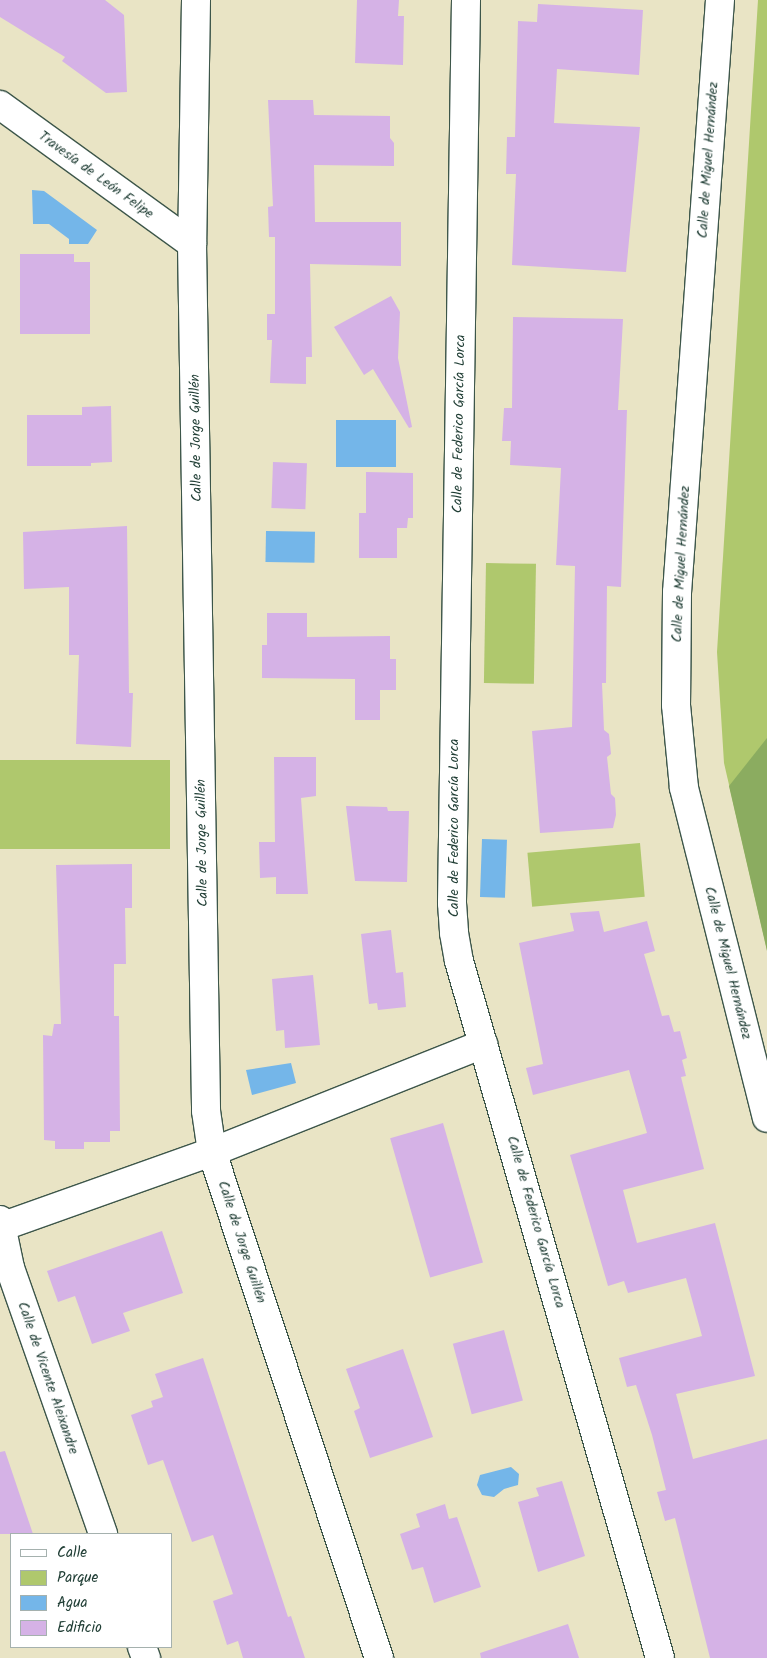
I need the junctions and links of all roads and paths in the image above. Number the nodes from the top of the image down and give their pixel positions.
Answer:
1 (196, 0) edge
2 (466, 0) edge
3 (720, 0) edge
4 (0, 105) edge
5 (192, 244) junction
6 (483, 1044) junction
7 (767, 1118) edge
8 (212, 1152) junction
9 (1, 1223) edge
10 (103, 1533) edge
11 (379, 1658) edge
12 (660, 1658) edge

1 - 5 street, Calle de Jorge Guillén
2 - 6 street, Calle de Federico García Lorca
3 - 7 street, Calle de Miguel Hernández
4 - 5 street, Travesía de León Felipe
5 - 8 street, Calle de Jorge Guillén
6 - 8 street
6 - 12 street, Calle de Federico García Lorca
8 - 9 street
8 - 11 street, Calle de Jorge Guillén
9 - 10 street, Calle de Vicente Aleixandre

